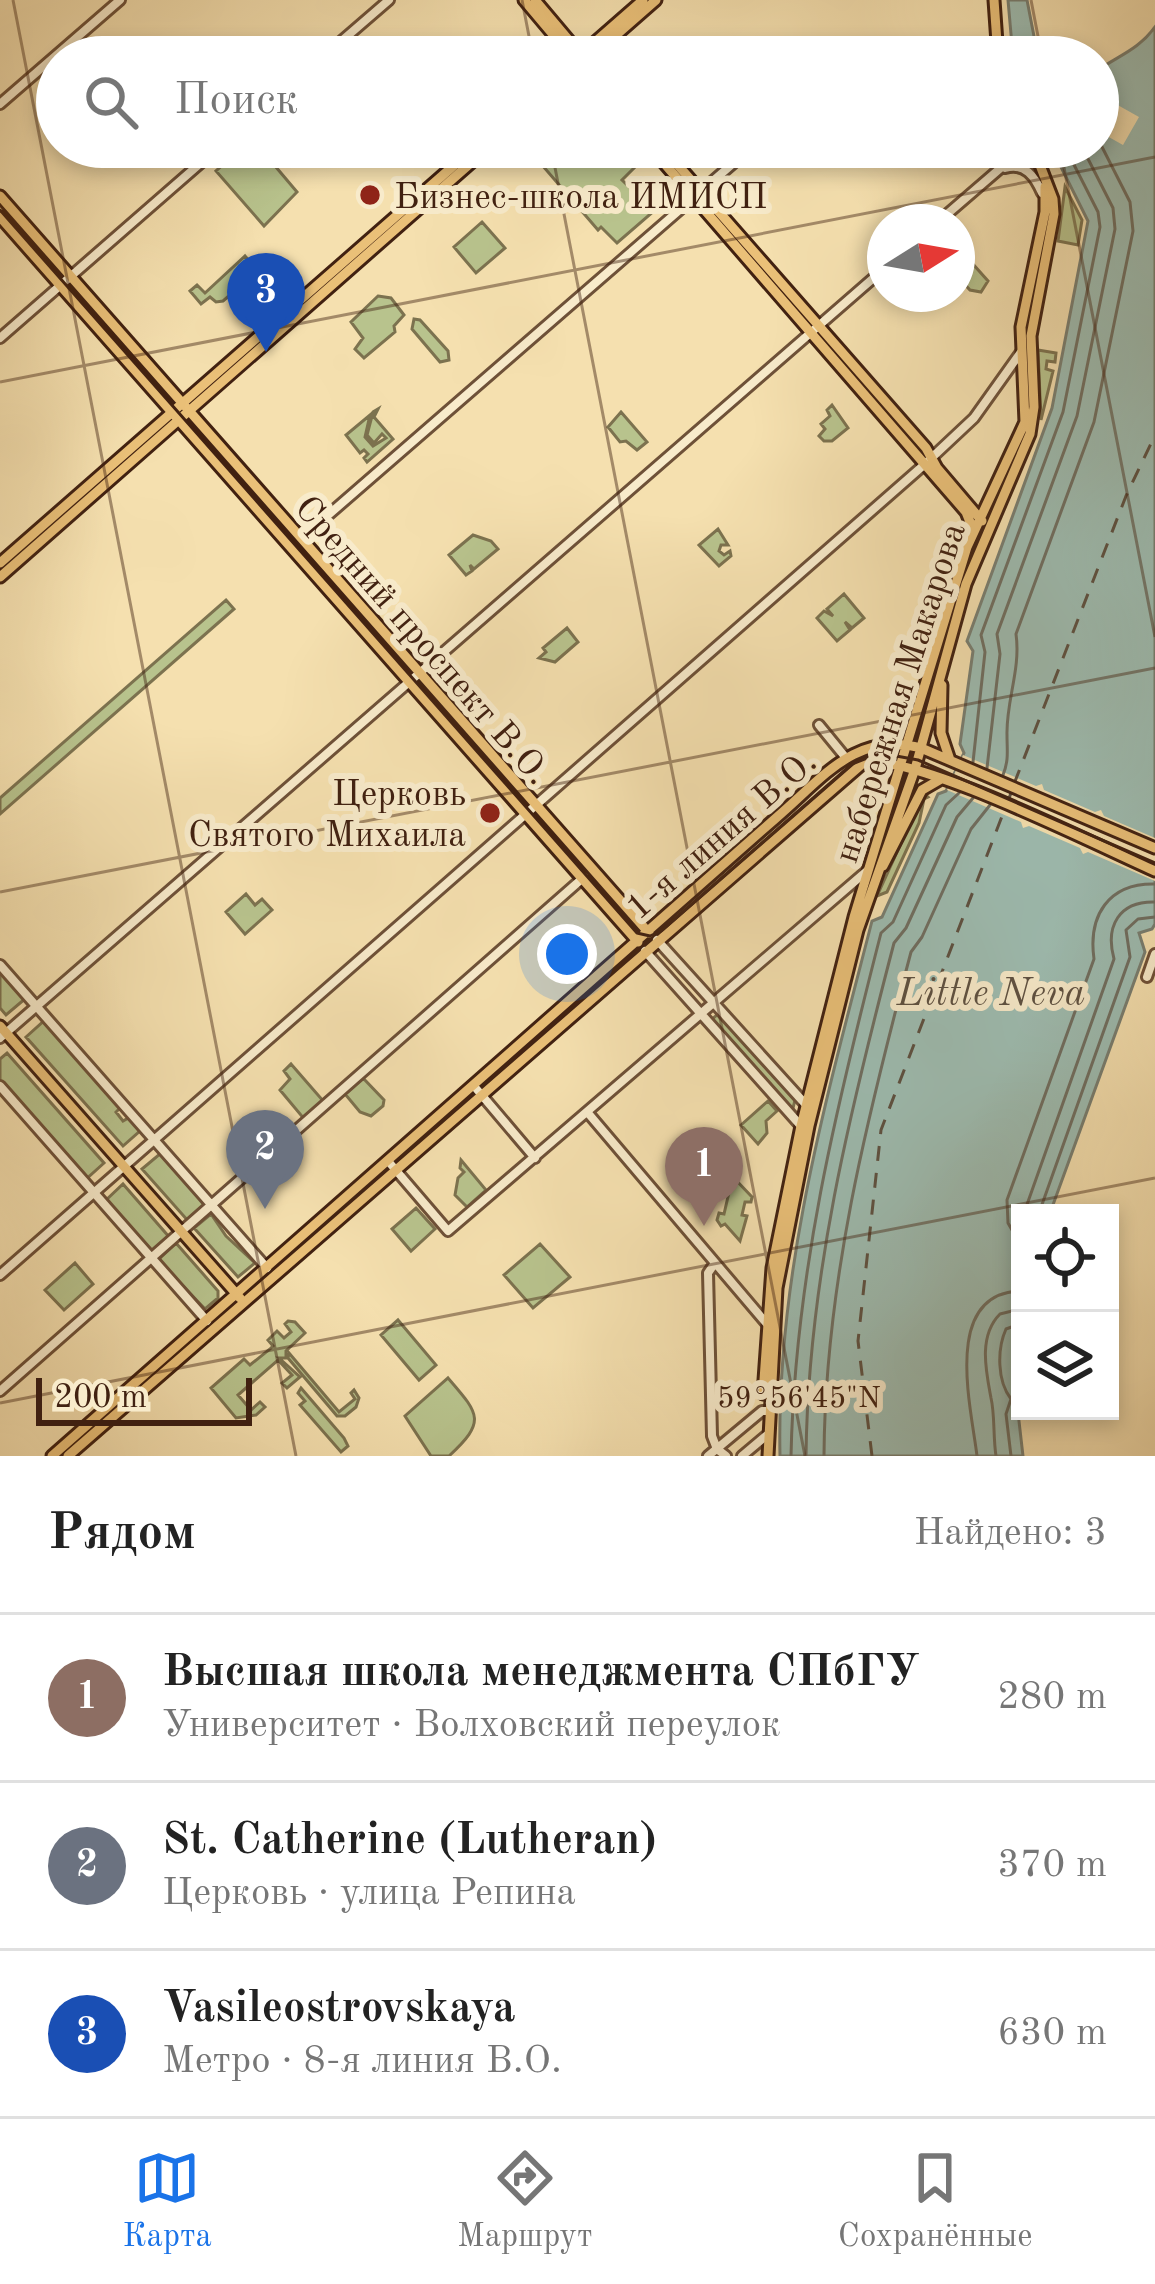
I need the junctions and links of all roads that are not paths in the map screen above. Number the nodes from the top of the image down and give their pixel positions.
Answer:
1 (119, 0) edge
2 (389, 0) edge
3 (524, 0) edge
4 (535, 0) edge
5 (643, 0) edge
6 (656, 0) edge
7 (994, 0) edge
8 (78, 36) edge
9 (347, 36) edge
10 (560, 36) edge
11 (564, 36) edge
12 (604, 36) edge
13 (609, 36) edge
14 (997, 36) edge
15 (36, 73) edge
16 (0, 104) edge
17 (195, 168) edge
18 (452, 168) edge
19 (464, 168) edge
20 (671, 168) edge
21 (677, 168) edge
22 (728, 168) edge
23 (1001, 168) edge
24 (1005, 168) edge
25 (1018, 168) edge
26 (1039, 168) edge
27 (998, 170) junction
28 (1046, 182) junction
29 (697, 195) junction
30 (0, 196) edge
31 (1046, 201) junction
32 (959, 204) edge
33 (0, 217) edge
34 (70, 277) junction
35 (867, 283) edge
36 (60, 285) junction
37 (815, 328) junction
38 (0, 338) edge
39 (1026, 351) junction
40 (185, 407) junction
41 (175, 417) junction
42 (928, 461) junction
43 (319, 523) dead end
44 (984, 525) junction
45 (974, 532) junction
46 (0, 562) edge
47 (0, 577) edge
48 (943, 668) junction
49 (419, 673) junction
50 (408, 682) junction
51 (819, 725) dead end
52 (907, 744) junction
53 (922, 748) junction
54 (846, 758) junction
55 (881, 760) junction
56 (954, 762) junction
57 (900, 764) junction
58 (915, 769) junction
59 (947, 780) junction
60 (894, 782) junction
61 (535, 806) junction
62 (526, 815) junction
63 (1155, 848) edge
64 (592, 870) junction
65 (1155, 871) edge
66 (873, 872) junction
67 (582, 879) junction
68 (834, 900) junction
69 (854, 916) junction
70 (653, 936) junction
71 (641, 946) junction
72 (1155, 954) edge
73 (0, 965) edge
74 (1147, 976) dead end
75 (715, 1004) junction
76 (36, 1006) junction
77 (702, 1016) junction
78 (2, 1032) edge
79 (0, 1086) edge
80 (478, 1090) junction
81 (809, 1109) junction
82 (588, 1113) junction
83 (805, 1126) junction
84 (154, 1139) junction
85 (535, 1158) junction
86 (392, 1165) junction
87 (123, 1166) junction
88 (94, 1192) junction
89 (212, 1205) junction
90 (182, 1232) junction
91 (152, 1258) junction
92 (715, 1263) junction
93 (267, 1268) junction
94 (0, 1275) edge
95 (240, 1298) junction
96 (772, 1305) junction
97 (750, 1306) junction
98 (207, 1321) junction
99 (767, 1324) junction
100 (0, 1391) edge
101 (765, 1411) junction
102 (764, 1437) junction
103 (712, 1452) edge
104 (52, 1456) edge
105 (68, 1456) edge
106 (726, 1456) edge
107 (742, 1456) edge
108 (765, 1456) edge

1 - 8 street
2 - 9 street
3 - 10 main road
4 - 11 main road
5 - 12 main road
6 - 13 main road
7 - 14 main road
15 - 16 street
17 - 34 street
18 - 40 main road
19 - 40 main road
20 - 29 main road
21 - 29 main road
22 - 29 street
23 - 27 street
24 - 27 street
25 - 31 street
26 - 28 main road
27 - 32 street
28 - 31 main road, набережная Макарова
28 - 39 main road, набережная Макарова
29 - 37 main road
29 - 43 street
30 - 34 main road, Средний проспект В.О.
31 - 39 main road, набережная Макарова
33 - 36 main road, Средний проспект В.О.
34 - 36 street
34 - 40 main road, Средний проспект В.О.
35 - 37 street
36 - 38 street
36 - 41 main road, Средний проспект В.О.
37 - 42 main road
37 - 49 street
39 - 42 street
39 - 44 main road, набережная Макарова
40 - 41 main road
40 - 49 main road, Средний проспект В.О.
41 - 46 main road
41 - 47 main road
41 - 50 main road, Средний проспект В.О.
42 - 44 main road
42 - 45 main road
42 - 61 street
44 - 45 main road, набережная Макарова
44 - 48 main road, набережная Макарова
45 - 52 main road, набережная Макарова
48 - 53 main road, набережная Макарова
48 - 56 main road
49 - 50 street
49 - 61 main road, Средний проспект В.О.
50 - 62 main road, Средний проспект В.О.
50 - 76 street
51 - 54 street
52 - 53 main road, 1-я линия В.О.
52 - 54 main road, 1-я линия В.О.
52 - 57 main road, набережная Макарова
53 - 56 main road, 1-я линия В.О.
53 - 58 main road, набережная Макарова
54 - 70 main road, 1-я линия В.О.
55 - 57 main road
55 - 60 main road
55 - 70 main road
56 - 63 main road, 1-я линия В.О.
57 - 58 main road
57 - 60 main road, набережная Макарова
58 - 59 main road
58 - 66 main road, набережная Макарова
59 - 65 main road
59 - 66 main road
60 - 66 main road, набережная Макарова
61 - 62 street
61 - 64 main road, Средний проспект В.О.
62 - 67 main road, Средний проспект В.О.
62 - 84 street
64 - 67 street
64 - 70 main road, Средний проспект В.О.
66 - 68 street
66 - 69 main road, набережная Макарова
66 - 81 main road, набережная Макарова
67 - 71 main road, Средний проспект В.О.
67 - 89 street
68 - 69 street
68 - 75 street
69 - 81 main road, набережная Макарова
70 - 71 main road, 1-я линия В.О.
70 - 75 street, Средний проспект В.О.
71 - 77 street, Средний проспект В.О.
71 - 80 main road, 1-я линия В.О.
72 - 74 street
73 - 76 street
75 - 77 street
75 - 81 street, Средний проспект В.О.
76 - 78 street
76 - 84 street
77 - 82 street
77 - 83 street, Средний проспект В.О.
78 - 87 main road
79 - 88 street
80 - 85 street
80 - 86 main road, 1-я линия В.О.
81 - 83 main road, набережная Макарова
82 - 85 street
82 - 92 street
83 - 96 main road, набережная Макарова
84 - 87 street
84 - 89 street
85 - 86 street
86 - 93 main road, 1-я линия В.О.
86 - 95 main road
87 - 88 street
87 - 90 main road
88 - 91 street
88 - 94 street
89 - 90 street
89 - 93 street
90 - 91 street
90 - 95 main road
91 - 98 street
91 - 100 street
92 - 97 street
92 - 103 street
93 - 95 main road, 1-я линия В.О.
95 - 98 main road, 1-я линия В.О.
95 - 105 main road
96 - 97 street
96 - 99 main road, набережная Макарова
96 - 101 main road, набережная Макарова
97 - 99 street
98 - 104 main road, 1-я линия В.О.
99 - 101 main road, набережная Макарова
101 - 102 main road, набережная Макарова
101 - 103 street
102 - 107 street
102 - 108 main road, набережная Макарова
103 - 106 street

